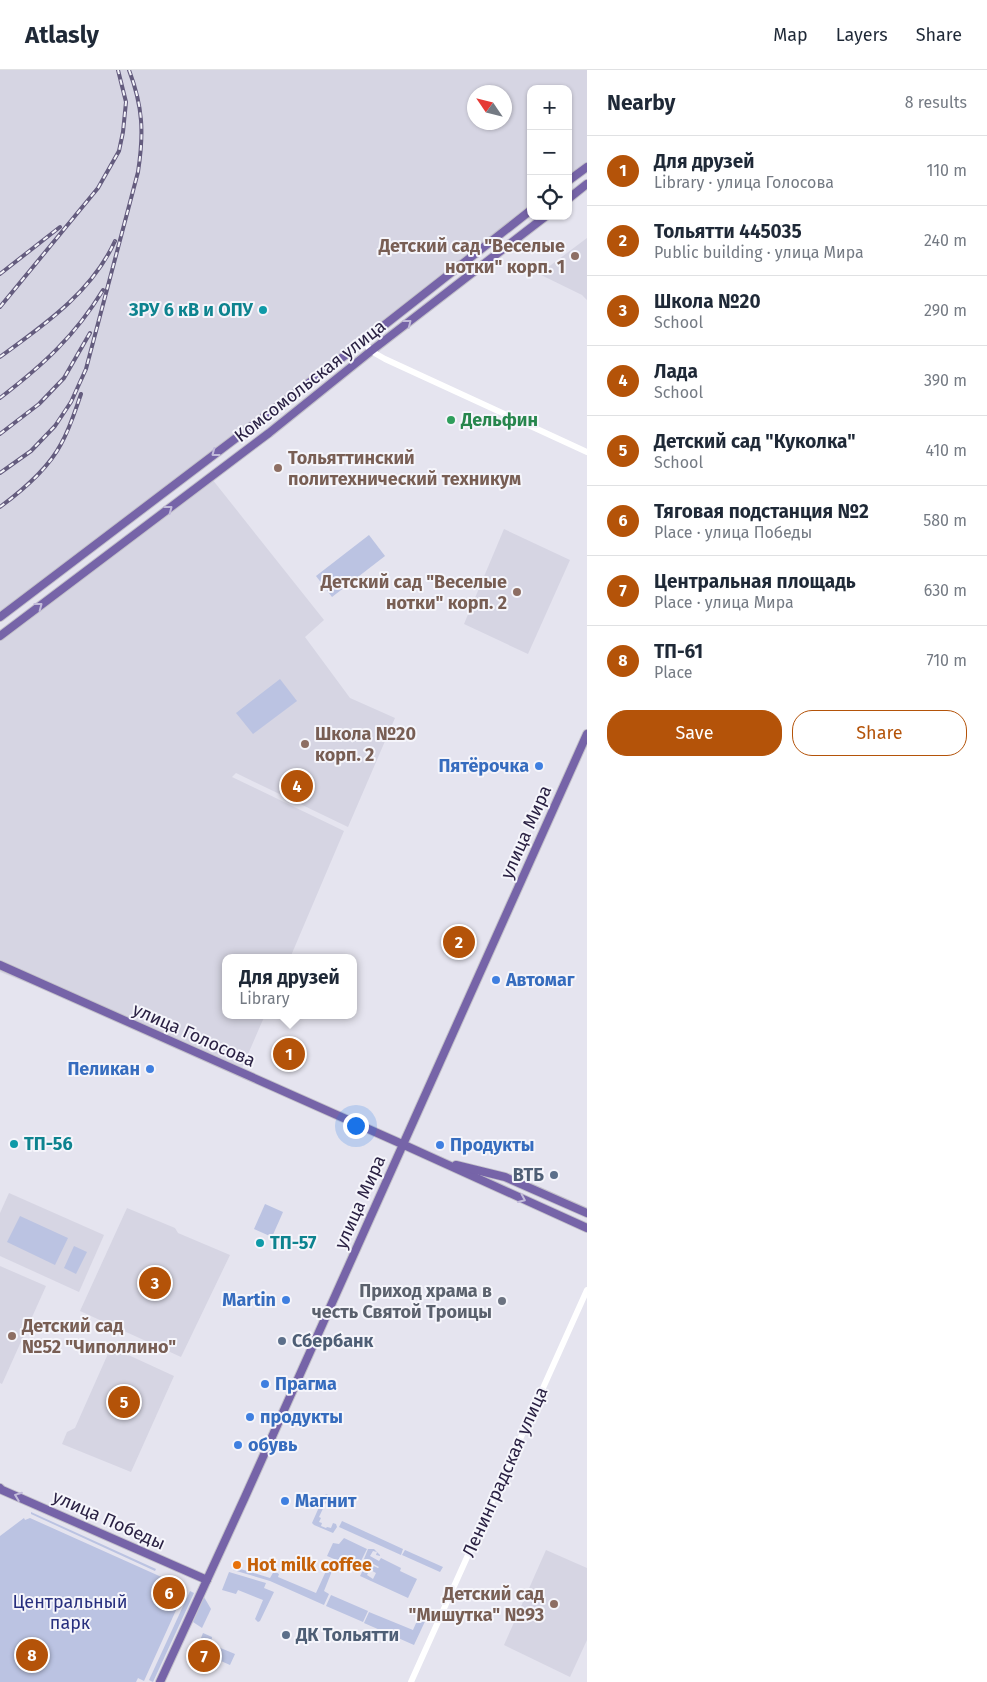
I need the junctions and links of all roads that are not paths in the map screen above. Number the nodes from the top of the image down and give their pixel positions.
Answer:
1 (587, 167) edge
2 (572, 178) edge
3 (587, 184) edge
4 (572, 196) edge
5 (527, 213) edge
6 (541, 220) edge
7 (490, 241) junction
8 (498, 253) junction
9 (364, 341) junction
10 (371, 351) junction
11 (587, 452) edge
12 (82, 554) junction
13 (92, 566) junction
14 (0, 617) edge
15 (0, 636) edge
16 (587, 734) edge
17 (0, 965) edge
18 (402, 1144) junction
19 (430, 1157) junction
20 (505, 1177) junction
21 (500, 1189) junction
22 (587, 1213) edge
23 (587, 1228) edge
24 (587, 1290) edge
25 (1, 1490) edge
26 (206, 1580) junction
27 (160, 1682) edge
28 (411, 1682) edge

1 - 2 main road
3 - 4 main road
5 - 7 main road, Комсомольская улица
6 - 8 main road, Комсомольская улица
7 - 8 main road
7 - 9 main road, Комсомольская улица
10 -> 8 main road, Комсомольская улица
9 - 10 street
9 -> 12 main road, Комсомольская улица
10 - 11 street
13 -> 10 main road, Комсомольская улица
12 - 13 main road
12 - 14 main road, Комсомольская улица
15 -> 13 main road, Комсомольская улица
16 - 18 main road, улица Мира
17 - 18 main road, улица Голосова
18 - 19 main road, улица Голосова
18 - 26 main road, улица Мира
19 - 20 main road, улица Голосова
19 - 21 main road, улица Голосова
20 - 21 main road
20 - 22 main road, улица Голосова
21 -> 23 main road, улица Голосова
24 - 28 street, Ленинградская улица
26 -> 25 main road, улица Победы
26 - 27 main road, улица Мира

